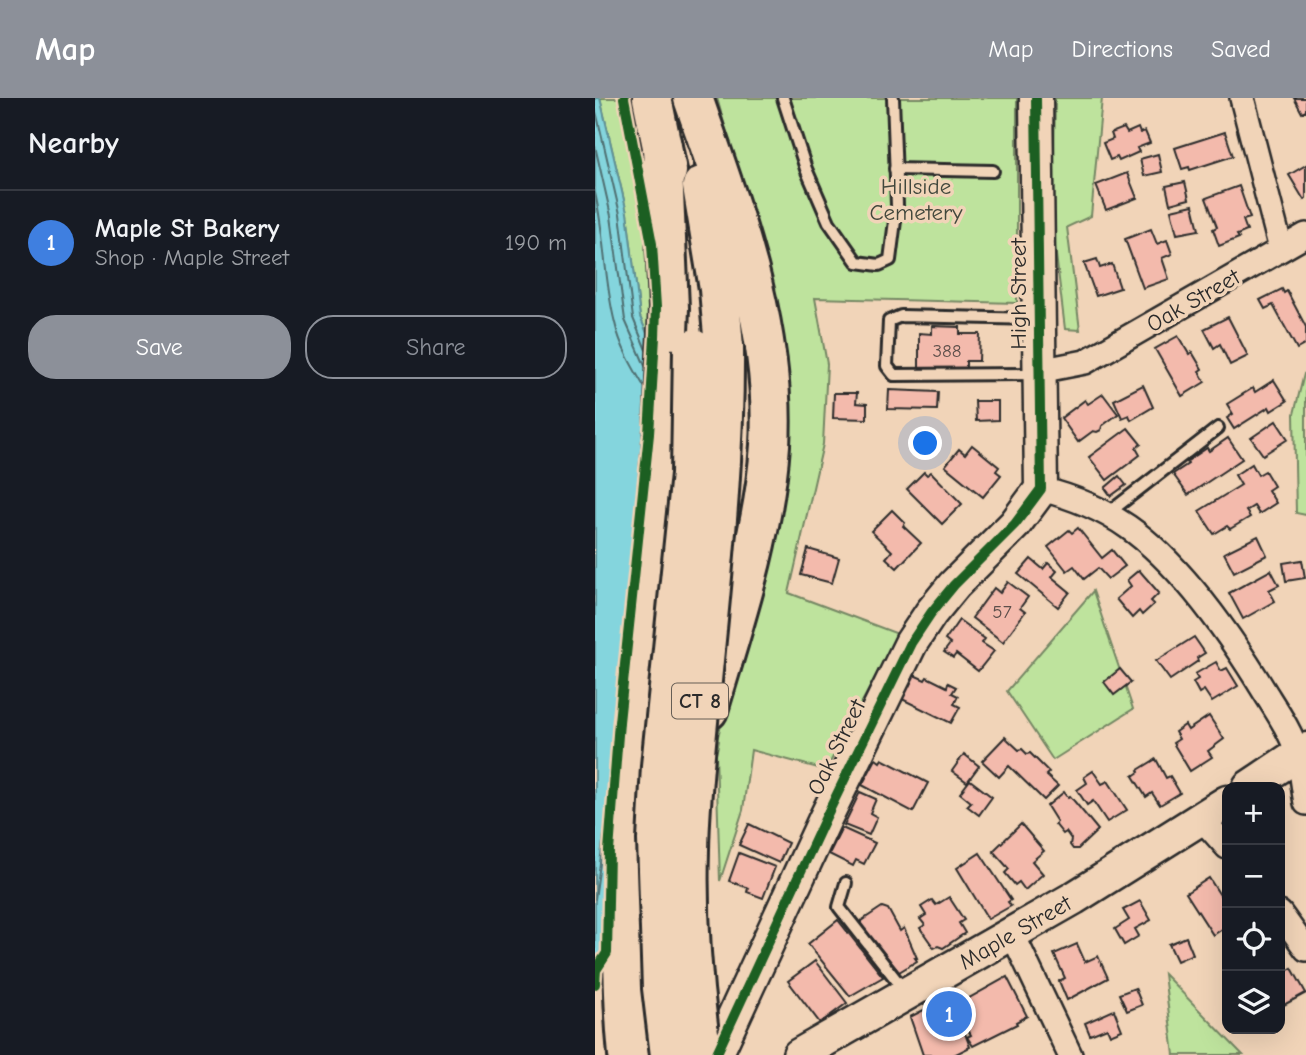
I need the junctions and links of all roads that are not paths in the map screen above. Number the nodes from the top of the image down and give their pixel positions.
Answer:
1 (652, 98) edge
2 (684, 98) edge
3 (693, 98) edge
4 (783, 98) edge
5 (893, 98) edge
6 (1036, 98) edge
7 (1242, 98) edge
8 (895, 169) junction
9 (993, 171) dead end
10 (1306, 235) edge
11 (1281, 249) junction
12 (1039, 318) junction
13 (695, 348) junction
14 (1039, 373) junction
15 (1218, 428) dead end
16 (1041, 489) junction
17 (1107, 514) junction
18 (1302, 752) edge
19 (1257, 782) edge
20 (1306, 803) edge
21 (1215, 810) edge
22 (1226, 845) edge
23 (846, 883) dead end
24 (1285, 920) edge
25 (1012, 933) junction
26 (1306, 949) edge
27 (907, 994) junction
28 (833, 1046) edge
29 (628, 1055) edge
30 (646, 1055) edge
31 (670, 1055) edge
32 (702, 1055) edge
33 (716, 1055) edge
34 (799, 1055) edge
35 (1070, 1055) edge

1 - 13 highway, CT 8
2 - 13 highway, CT 8
3 - 30 highway
4 - 8 lane
5 - 8 lane
6 - 12 street, High Street
7 - 11 street
8 - 9 lane
10 - 11 street, Oak Street
11 - 14 street, Oak Street
12 - 14 street, High Street
12 - 14 lane
13 - 29 highway
13 - 31 highway, CT 8, bridge
13 - 32 highway, CT 8, bridge
14 - 16 street, High Street
15 - 17 lane
16 - 17 street
16 - 33 street, Oak Street
17 - 18 street
18 - 19 street
18 - 20 street
21 - 22 street
21 - 25 street, Maple Street
23 - 27 lane
24 - 26 street
25 - 27 street, Maple Street
25 - 35 street
27 - 28 street, Maple Street
28 - 34 street, Maple Street

